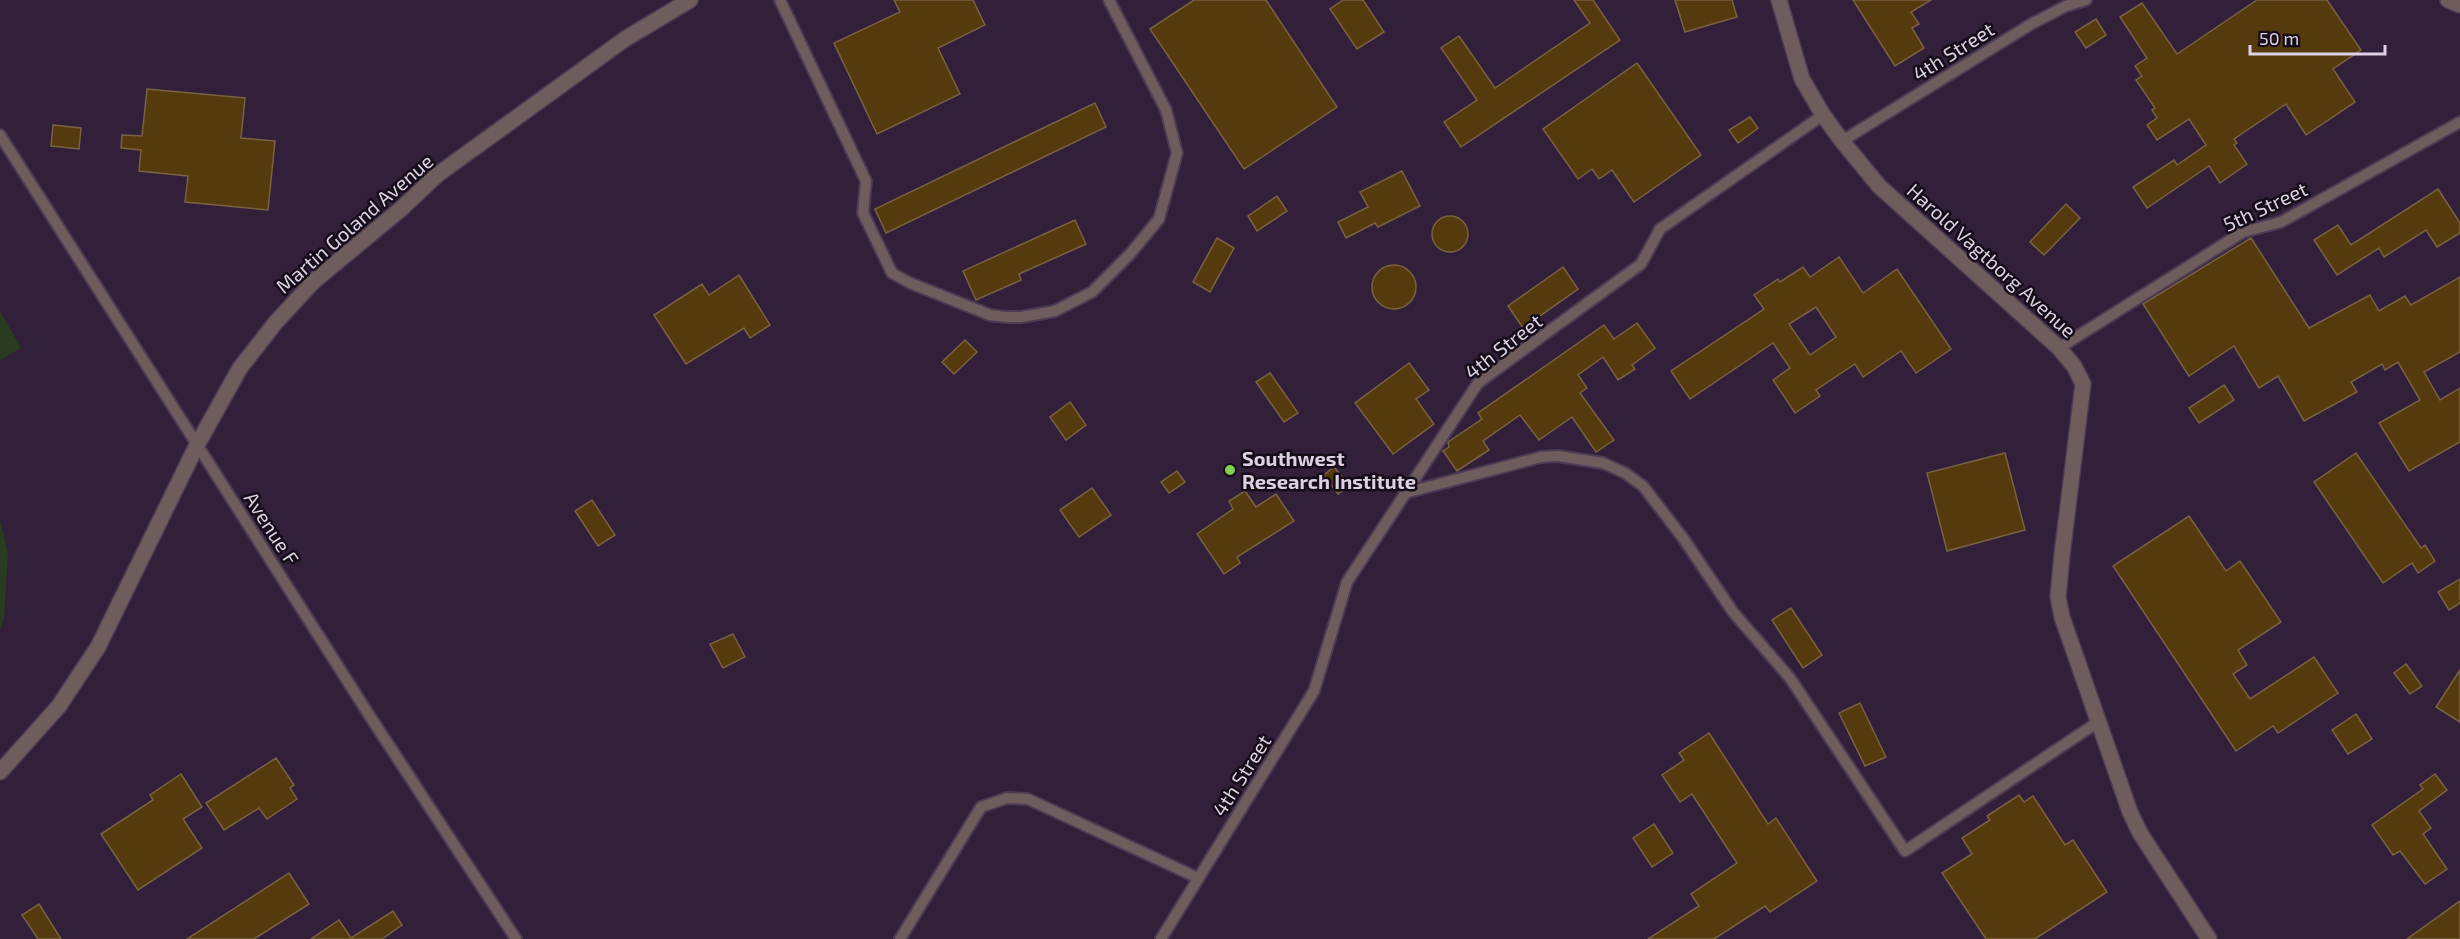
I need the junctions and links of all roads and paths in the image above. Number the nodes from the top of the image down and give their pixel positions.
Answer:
1 (690, 0) edge
2 (780, 0) edge
3 (1109, 0) edge
4 (1779, 0) edge
5 (2086, 0) edge
6 (2448, 0) edge
7 (2460, 5) edge
8 (1822, 115) junction
9 (2460, 122) edge
10 (0, 135) edge
11 (1842, 141) junction
12 (2059, 348) junction
13 (197, 446) junction
14 (1405, 493) junction
15 (2098, 722) junction
16 (0, 772) edge
17 (1198, 878) junction
18 (516, 939) edge
19 (900, 939) edge
20 (1161, 939) edge
21 (2209, 939) edge

1 - 13 street, Martin Goland Avenue
2 - 3 lane
4 - 8 street, Harold Vagtborg Avenue
5 - 11 lane, 4th Street
6 - 7 street
8 - 11 street, Harold Vagtborg Avenue
8 - 14 lane, 4th Street
9 - 12 lane, 5th Street
10 - 13 lane, Avenue F
11 - 12 street, Harold Vagtborg Avenue
12 - 15 street, Harold Vagtborg Avenue
13 - 16 street, Martin Goland Avenue
13 - 18 lane, Avenue F
14 - 15 lane
14 - 17 lane, 4th Street
15 - 21 street, Harold Vagtborg Avenue
17 - 19 lane
17 - 20 lane, 4th Street

